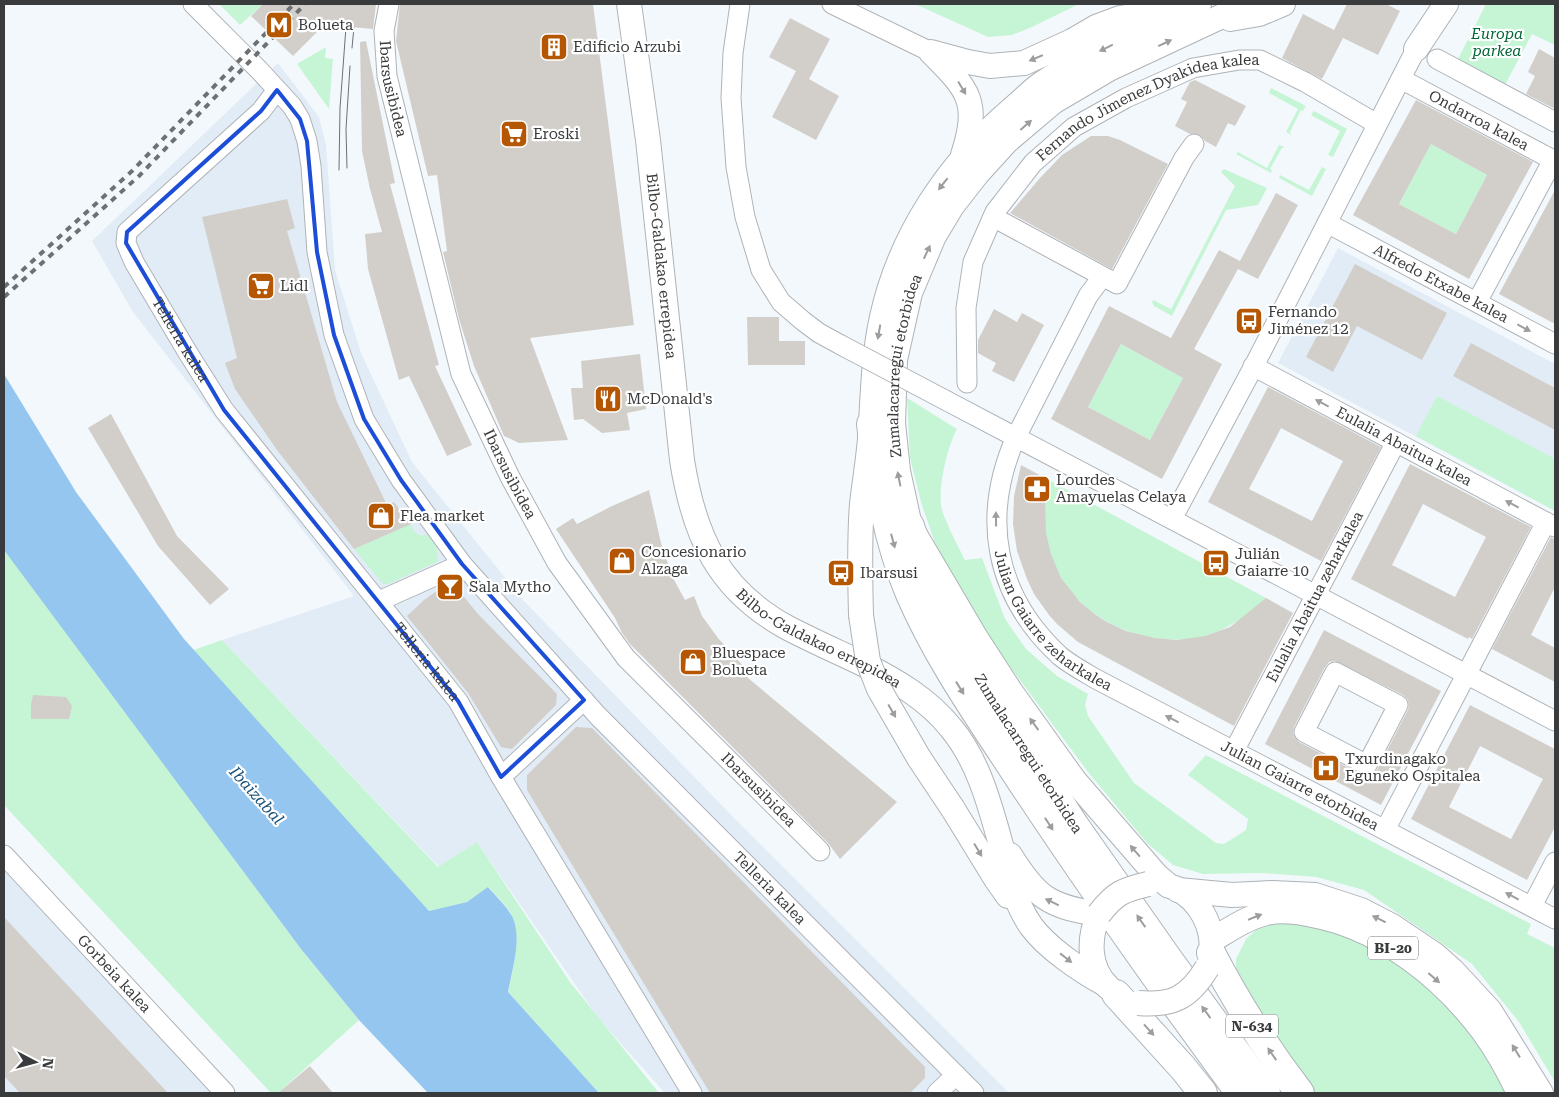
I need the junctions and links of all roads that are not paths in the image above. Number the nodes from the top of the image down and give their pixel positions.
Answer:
1 (193, 4) edge
2 (389, 4) edge
3 (629, 4) edge
4 (740, 4) edge
5 (832, 4) edge
6 (1248, 4) edge
7 (1283, 4) edge
8 (1431, 4) edge
9 (1446, 4) edge
10 (1201, 11) edge
11 (931, 52) junction
12 (1427, 54) junction
13 (1401, 79) junction
14 (277, 90) junction
15 (1555, 122) edge
16 (1377, 124) junction
17 (1194, 144) dead end
18 (961, 160) junction
19 (1554, 160) edge
20 (993, 217) junction
21 (1327, 223) junction
22 (1102, 277) junction
23 (1477, 302) junction
24 (1555, 344) edge
25 (1253, 366) junction
26 (967, 383) dead end
27 (872, 424) junction
28 (1016, 437) junction
29 (1396, 442) junction
30 (1172, 518) junction
31 (1550, 524) edge
32 (910, 526) junction
33 (462, 564) junction
34 (1316, 594) junction
35 (379, 601) junction
36 (1335, 672) joint
37 (1465, 675) junction
38 (584, 700) junction
39 (1555, 721) edge
40 (1216, 742) joint
41 (1234, 751) junction
42 (502, 778) junction
43 (1385, 830) junction
44 (998, 834) junction
45 (820, 851) dead end
46 (4, 855) edge
47 (1555, 862) edge
48 (1165, 886) junction
49 (1532, 906) junction
50 (1099, 914) junction
51 (1555, 919) edge
52 (1031, 926) junction
53 (1210, 954) junction
54 (1160, 967) junction
55 (1120, 994) junction
56 (956, 1075) junction
57 (225, 1093) edge
58 (692, 1093) edge
59 (937, 1093) edge
60 (974, 1093) edge
61 (1203, 1093) edge
62 (1240, 1093) edge
63 (1266, 1093) edge
64 (1300, 1093) edge
65 (1519, 1093) edge
66 (1541, 1093) edge

1 - 14 street, Telleria kalea
2 - 45 street, Ibarsusibidea
3 - 44 main road, Bilbo-Galdakao errepidea
4 - 28 street, bridge
5 - 11 street
6 - 10 main road, Zumalacarregui etorbidea
7 - 10 main road
8 - 12 main road
9 - 12 main road
10 -> 11 main road
10 -> 18 main road, Zumalacarregui etorbidea
32 -> 10 main road, Zumalacarregui etorbidea
11 -> 18 main road
12 - 13 street
12 - 15 street
13 - 16 street
13 - 19 street, Ondarroa kalea
14 - 33 street, Telleria kalea
14 - 35 street, Telleria kalea
16 - 20 street, Fernando Jimenez Dyakidea kalea
16 - 21 street
17 - 22 street
18 -> 27 main road, Zumalacarregui etorbidea
19 - 23 street
20 - 22 street
20 - 26 street, Fernando Jimenez Dyakidea kalea
21 - 23 street, Alfredo Etxabe kalea
21 - 25 street
22 - 28 street
23 -> 24 street, Alfredo Etxabe kalea
29 -> 25 street, Eulalia Abaitua kalea
25 - 30 street
27 -> 52 main road, bridge
27 -> 54 highway, Zumalacarregui etorbidea
28 - 30 street
40 -> 28 street, Julian Gaiarre zeharkalea
31 -> 29 street, Eulalia Abaitua kalea
29 - 34 street, Eulalia Abaitua zeharkalea
30 - 34 street
31 - 37 street, Julian Gaiarre etorbidea
48 -> 32 main road
54 -> 32 highway, Zumalacarregui etorbidea
33 - 35 street
33 - 38 street, Telleria kalea
34 - 37 street
34 - 41 street, Eulalia Abaitua zeharkalea
35 - 42 street, Telleria kalea
36 - 36 street
37 - 39 street
37 - 43 street, Julian Gaiarre etorbidea
38 - 42 street
38 - 56 street, Telleria kalea
40 - 41 street, Julian Gaiarre etorbidea
41 - 43 street, Julian Gaiarre etorbidea
42 - 58 street, Telleria kalea
49 -> 43 street, Julian Gaiarre etorbidea
50 -> 44 main road, Bilbo-Galdakao errepidea
44 - 52 main road, Bilbo-Galdakao errepidea
46 - 57 street, Gorbeia kalea
47 - 49 street
48 - 50 main road, bridge
48 - 53 main road
66 -> 48 main road, BI-20
49 - 51 street, Julian Gaiarre etorbidea
50 - 55 main road
52 -> 55 main road, Bilbo-Galdakao errepidea
53 - 55 main road, bridge
64 -> 53 highway, N-634
53 -> 65 main road, BI-20
54 - 62 highway, Zumalacarregui etorbidea / N-634
63 -> 54 highway, Zumalacarregui etorbidea / N-634
55 -> 61 highway
56 - 59 street
56 - 60 street, Telleria kalea

